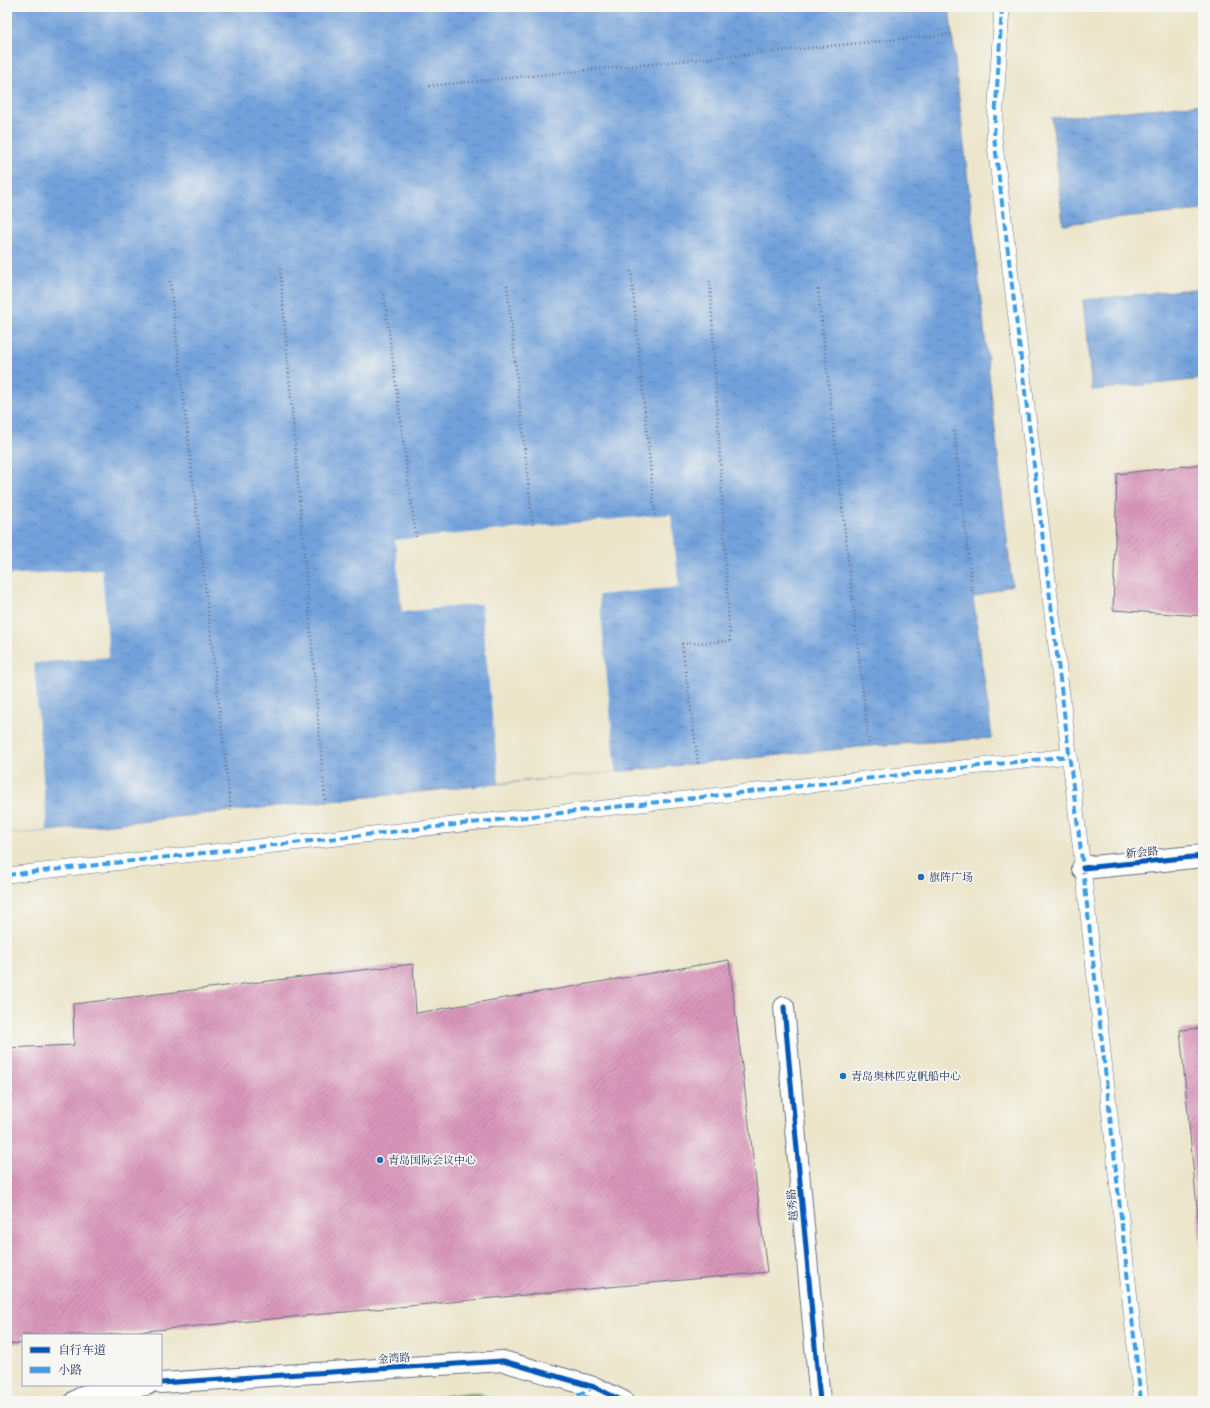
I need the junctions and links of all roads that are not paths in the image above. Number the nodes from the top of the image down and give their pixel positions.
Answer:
1 (1002, 7) edge
2 (1069, 756) junction
3 (1203, 856) edge
4 (1083, 868) junction
5 (7, 875) edge
6 (784, 1007) dead end
7 (162, 1383) edge
8 (141, 1386) edge
9 (75, 1401) edge
10 (623, 1401) edge
11 (820, 1401) edge
12 (1141, 1401) edge

1 - 2 street
2 - 4 street
2 - 5 street
3 - 4 street, 新会路
4 - 12 street
6 - 11 street, 越秀路
7 - 10 street, 金湾路
8 - 9 street

